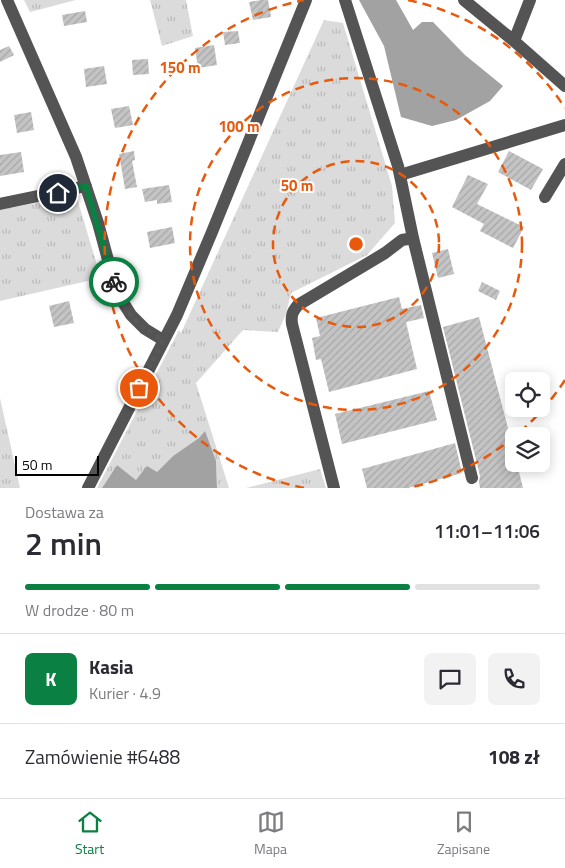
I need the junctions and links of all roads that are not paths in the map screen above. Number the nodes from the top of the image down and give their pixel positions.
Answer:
1 (7, 0) edge
2 (306, 0) edge
3 (345, 0) edge
4 (464, 0) edge
5 (530, 0) edge
6 (514, 41) junction
7 (565, 86) edge
8 (565, 125) edge
9 (565, 164) edge
10 (400, 175) junction
11 (86, 186) junction
12 (545, 197) dead end
13 (0, 204) edge
14 (413, 238) junction
15 (163, 340) junction
16 (472, 478) dead end
17 (88, 488) edge
18 (334, 488) edge

1 - 11 street
2 - 15 street
3 - 10 street
4 - 6 street
5 - 6 street
6 - 7 street
8 - 10 street
9 - 12 street
10 - 14 street
11 - 13 street
11 - 15 street
14 - 16 street
14 - 18 street
15 - 17 street

